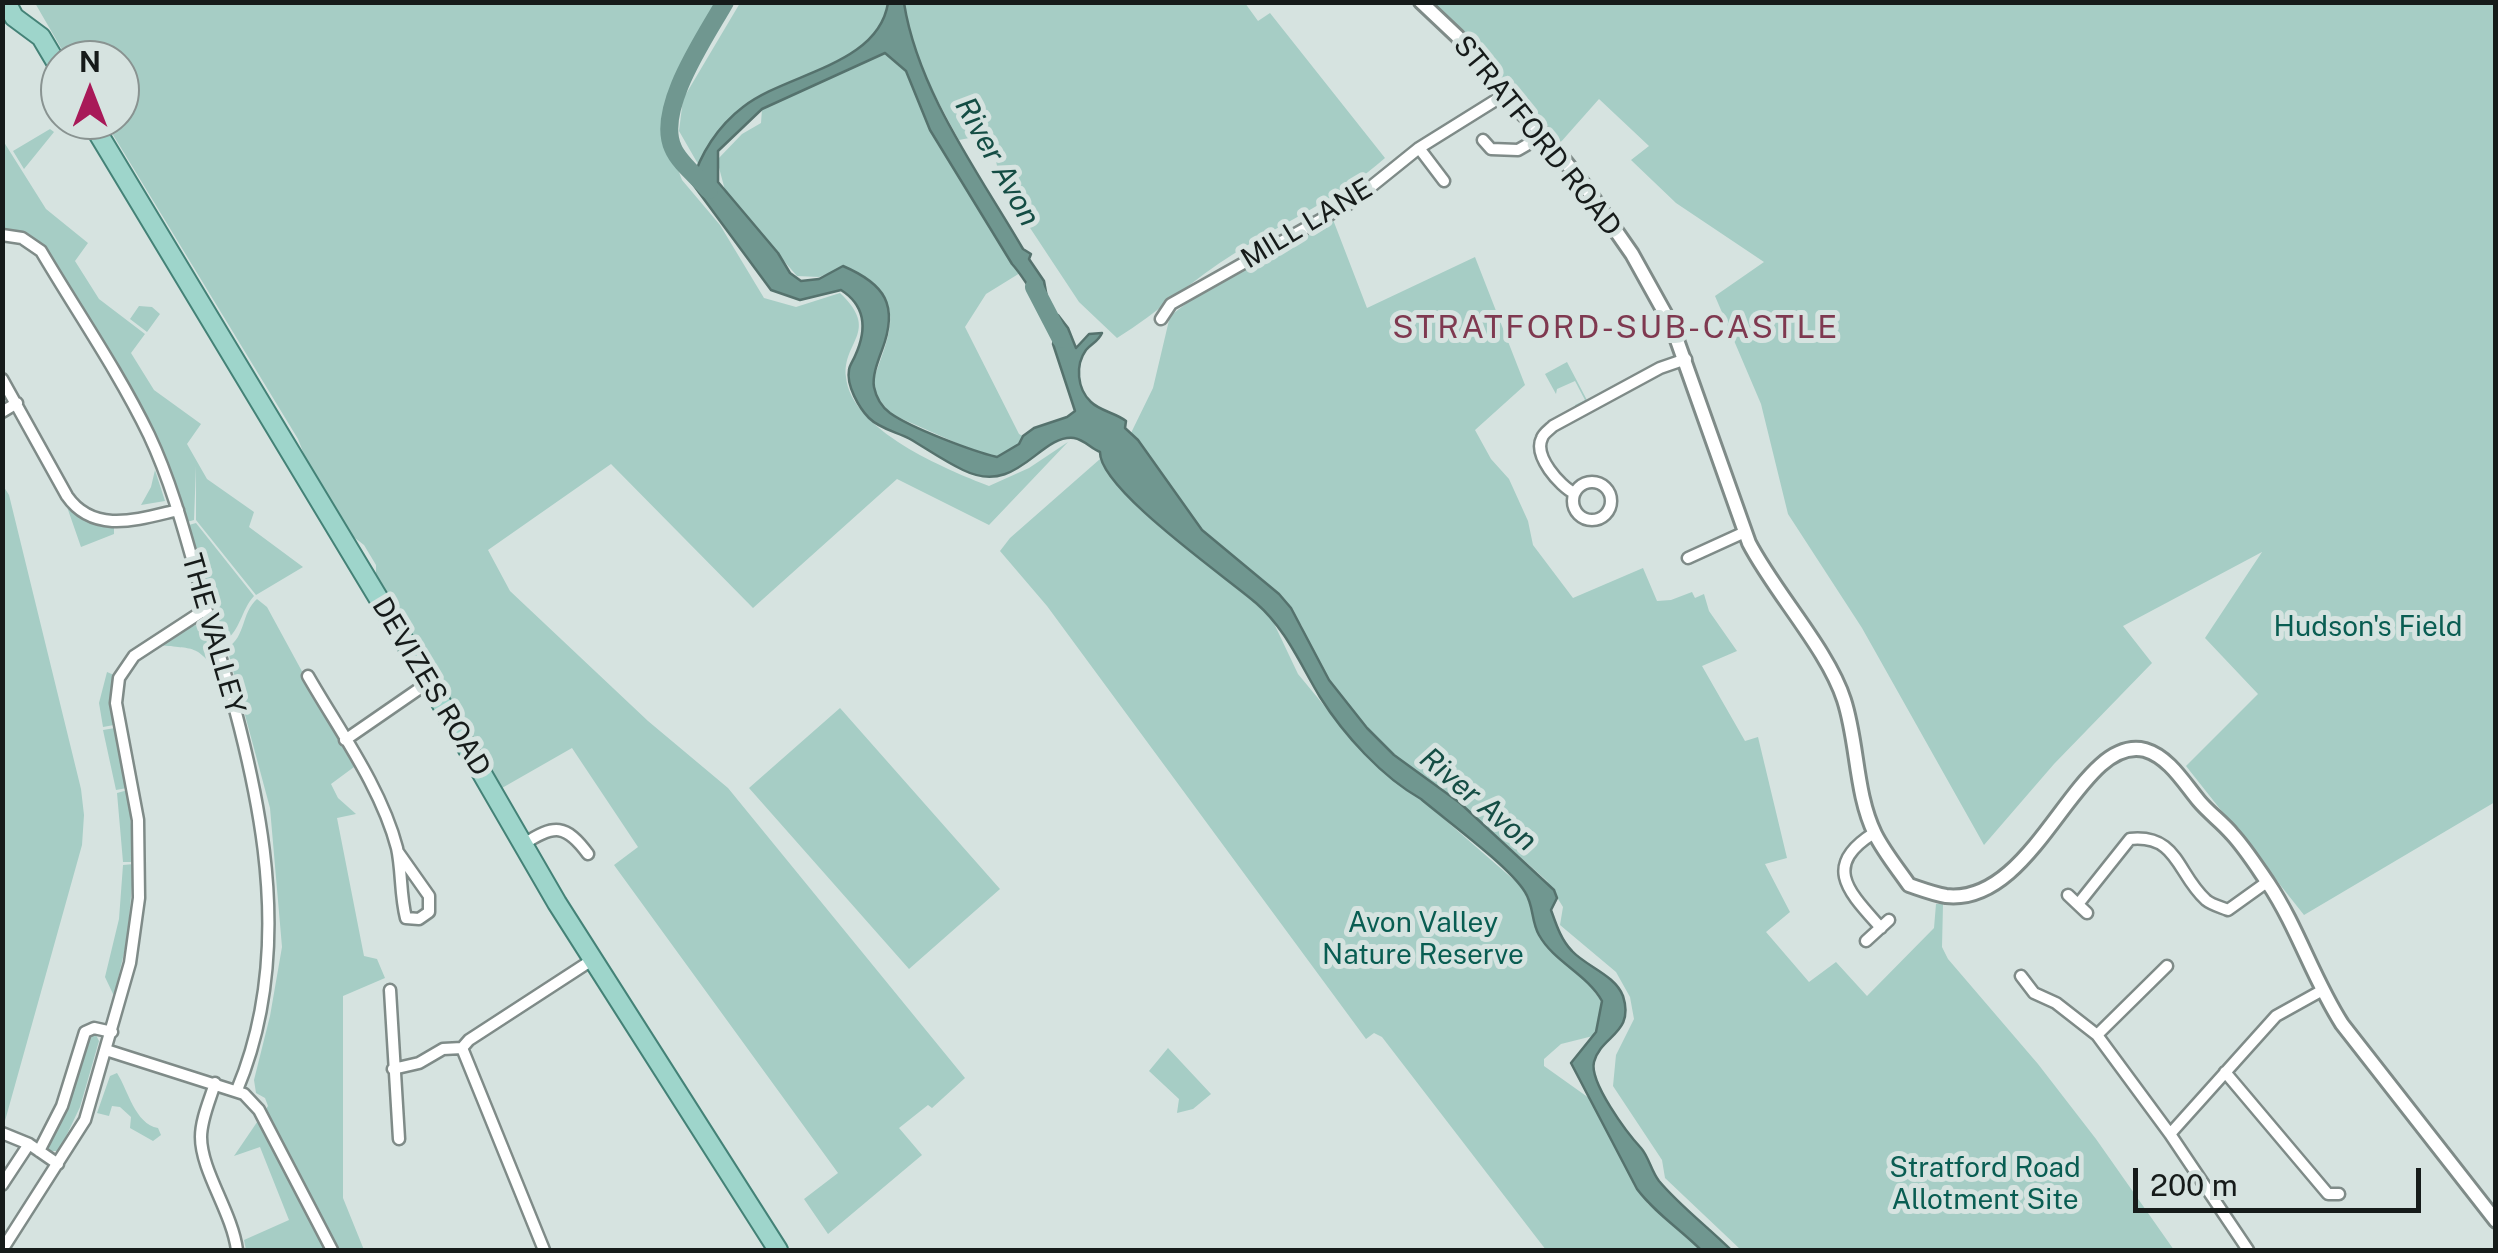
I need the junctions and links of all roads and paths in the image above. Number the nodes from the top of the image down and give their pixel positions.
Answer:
1 (1421, 2) edge
2 (7, 16) edge
3 (41, 40) edge
4 (1504, 95) junction
5 (1544, 135) junction
6 (102, 140) edge
7 (1483, 140) dead end
8 (1418, 148) junction
9 (1444, 181) dead end
10 (2, 235) edge
11 (1161, 320) dead end
12 (1686, 359) junction
13 (2, 379) edge
14 (17, 403) junction
15 (2, 412) edge
16 (1574, 493) dead end
17 (178, 510) junction
18 (1745, 532) junction
19 (1688, 558) dead end
20 (206, 608) junction
21 (308, 676) dead end
22 (429, 682) junction
23 (346, 740) junction
24 (1874, 833) junction
25 (524, 844) junction
26 (398, 852) junction
27 (588, 854) dead end
28 (2267, 882) junction
29 (2068, 895) dead end
30 (2078, 903) junction
31 (2087, 913) dead end
32 (1866, 941) dead end
33 (592, 960) junction
34 (2167, 966) dead end
35 (2021, 976) dead end
36 (390, 990) dead end
37 (2321, 991) junction
38 (112, 1032) junction
39 (2096, 1035) junction
40 (462, 1048) junction
41 (106, 1050) junction
42 (393, 1069) junction
43 (2225, 1072) junction
44 (215, 1083) junction
45 (238, 1090) junction
46 (2, 1133) edge
47 (2170, 1134) junction
48 (399, 1140) dead end
49 (34, 1147) junction
50 (58, 1164) junction
51 (2, 1185) edge
52 (2339, 1194) dead end
53 (2496, 1221) edge
54 (2, 1250) edge
55 (236, 1250) edge
56 (332, 1250) edge
57 (544, 1250) edge
58 (778, 1250) edge
59 (2248, 1250) edge

1 - 4 street, STRATFORD ROAD
2 - 3 main road
4 - 5 street, STRATFORD ROAD
4 - 8 street, MILL LANE
5 - 7 street
5 - 12 street, STRATFORD ROAD
6 - 22 main road, DEVIZES ROAD
8 - 9 street
8 - 11 street, MILL LANE
10 - 17 street, THE VALLEY
12 - 16 street
12 - 18 street, STRATFORD ROAD
13 - 14 street
14 - 15 street
14 - 17 street
17 - 20 street, THE VALLEY
18 - 19 street
18 - 24 street, STRATFORD ROAD
20 - 38 street
20 - 45 street, THE VALLEY
21 - 23 street
22 - 23 street
22 - 25 main road, DEVIZES ROAD
23 - 26 street
24 - 28 street, STRATFORD ROAD
24 - 32 street
25 - 27 street
25 - 33 main road, DEVIZES ROAD
26 - 26 street
28 - 30 street
28 - 37 street, STRATFORD ROAD
29 - 30 street
30 - 31 street
33 - 40 street
33 - 58 main road, DEVIZES ROAD
34 - 39 street
35 - 39 street
36 - 42 street
37 - 43 street
37 - 53 street, STRATFORD ROAD
38 - 41 street
38 - 49 street
39 - 47 street
40 - 42 street
40 - 57 street
41 - 44 street
41 - 50 street
42 - 48 street
43 - 47 street
43 - 52 street
44 - 45 street
44 - 55 street
45 - 56 street
46 - 49 street
47 - 59 street
49 - 50 street
49 - 51 street
50 - 54 street

